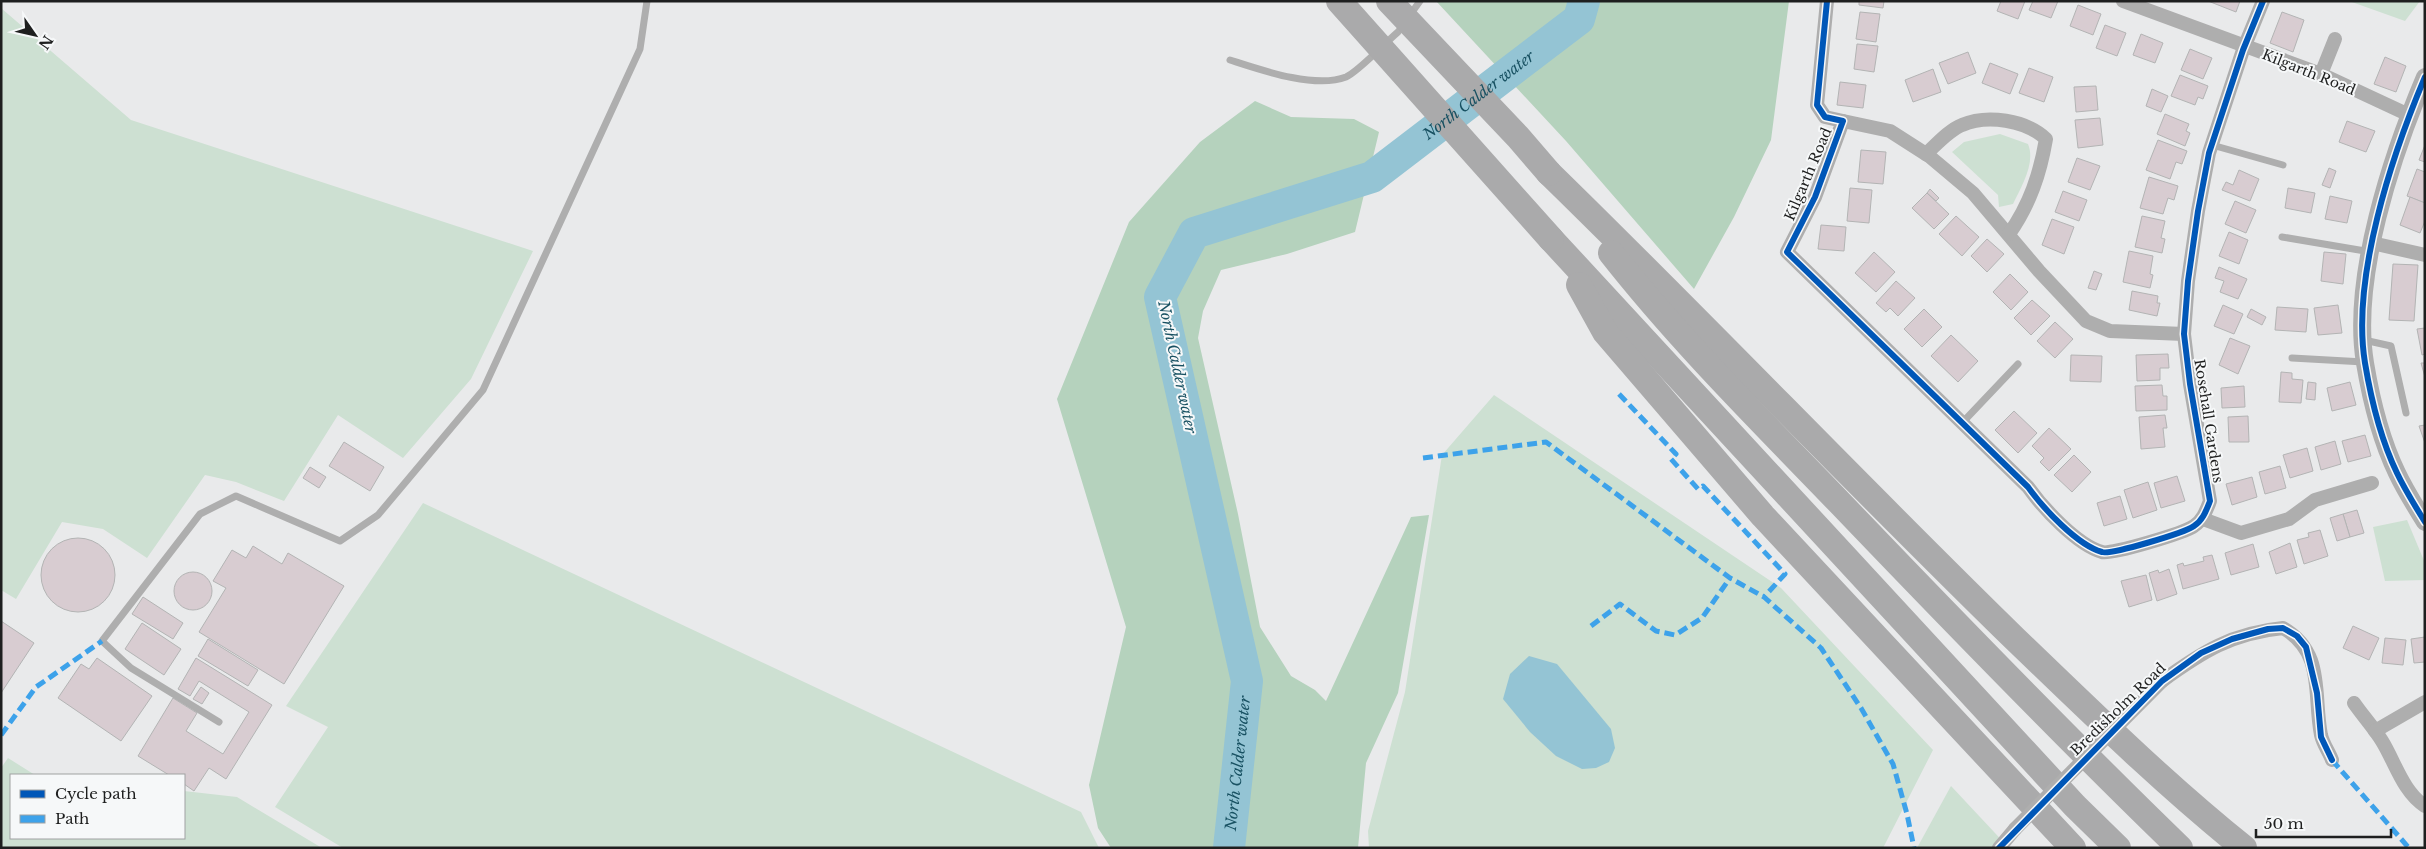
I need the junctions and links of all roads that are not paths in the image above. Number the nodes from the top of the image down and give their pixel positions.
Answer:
1 (648, 1) edge
2 (1340, 1) edge
3 (1389, 1) edge
4 (1420, 1) edge
5 (1827, 1) edge
6 (2123, 1) edge
7 (2263, 1) edge
8 (2335, 39) dead end
9 (2245, 46) junction
10 (1230, 60) dead end
11 (2321, 74) junction
12 (2425, 77) edge
13 (2409, 115) junction
14 (1844, 121) junction
15 (2212, 145) junction
16 (1926, 154) junction
17 (2283, 165) dead end
18 (2009, 234) junction
19 (2282, 237) dead end
20 (1614, 245) junction
21 (2372, 248) junction
22 (2425, 255) edge
23 (1583, 281) junction
24 (2184, 334) junction
25 (2364, 340) junction
26 (2292, 358) dead end
27 (2365, 362) junction
28 (2018, 364) dead end
29 (2406, 413) dead end
30 (1962, 423) junction
31 (2372, 483) dead end
32 (2203, 519) junction
33 (2425, 522) edge
34 (1897, 562) junction
35 (2425, 702) edge
36 (2354, 703) dead end
37 (219, 722) dead end
38 (2375, 732) junction
39 (2332, 760) dead end
40 (2425, 806) edge
41 (1999, 848) edge
42 (2073, 848) edge
43 (2118, 848) edge
44 (2180, 848) edge
45 (2227, 848) edge
46 (2244, 848) edge

1 - 37 lane
2 - 23 highway, bridge
3 - 20 highway, bridge
4 - 10 lane
5 - 14 street, Kilgarth Road
6 - 9 street, Kilgarth Road
7 - 9 street, Rosehall Gardens
8 - 11 street
9 - 11 street, Kilgarth Road
9 - 15 street, Rosehall Gardens
11 - 13 street, Kilgarth Road
12 - 13 street
13 - 21 street
14 - 16 street
14 - 30 street, Kilgarth Road
15 - 17 lane
15 - 24 street, Rosehall Gardens
16 - 18 street
16 - 18 street
18 - 24 street
19 - 21 lane
20 - 34 highway
20 - 46 highway
21 - 22 street
21 - 25 street
23 - 42 highway
23 - 43 highway
24 - 32 street, Rosehall Gardens
25 - 27 street
25 - 29 lane
26 - 27 lane
27 - 33 street
28 - 30 lane
30 - 32 street
31 - 32 street
34 - 44 highway
34 - 45 highway
35 - 38 street
36 - 38 street
38 - 40 street
39 - 41 street, Bredisholm Road, bridge

